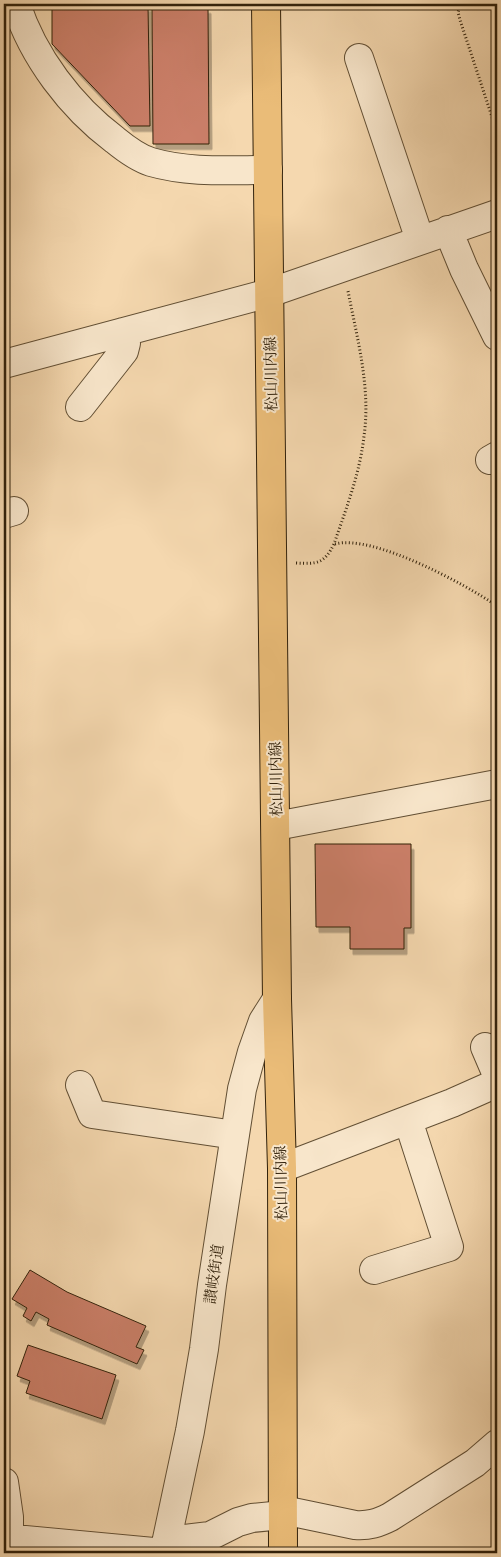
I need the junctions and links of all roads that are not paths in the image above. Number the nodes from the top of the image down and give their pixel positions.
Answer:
1 (16, 4) edge
2 (266, 4) edge
3 (359, 58) dead end
4 (268, 170) junction
5 (497, 214) edge
6 (448, 230) junction
7 (420, 240) junction
8 (270, 293) junction
9 (123, 332) junction
10 (497, 336) edge
11 (4, 364) edge
12 (80, 407) dead end
13 (497, 784) edge
14 (276, 826) junction
15 (277, 999) junction
16 (485, 1047) dead end
17 (497, 1076) edge
18 (497, 1083) edge
19 (80, 1085) dead end
20 (408, 1120) junction
21 (235, 1135) junction
22 (282, 1168) junction
23 (374, 1270) dead end
24 (497, 1444) edge
25 (4, 1482) edge
26 (283, 1512) junction
27 (8, 1543) edge
28 (165, 1549) edge
29 (282, 1553) edge

1 - 4 street
2 - 4 main road, 松山川内線
3 - 7 street
4 - 8 main road, 松山川内線
5 - 6 street
6 - 7 street
6 - 10 street
7 - 8 street
8 - 9 street
8 - 14 main road, 松山川内線
9 - 11 street
9 - 12 street
13 - 14 street
14 - 15 main road, 松山川内線
15 - 21 street, 讃岐街道
15 - 22 main road, 松山川内線
16 - 17 street
18 - 20 street
19 - 21 street
20 - 22 street
20 - 23 street
21 - 28 street, 讃岐街道
22 - 26 main road, 松山川内線
24 - 26 street
25 - 27 street
26 - 28 street
26 - 29 main road, 松山川内線
27 - 28 street

